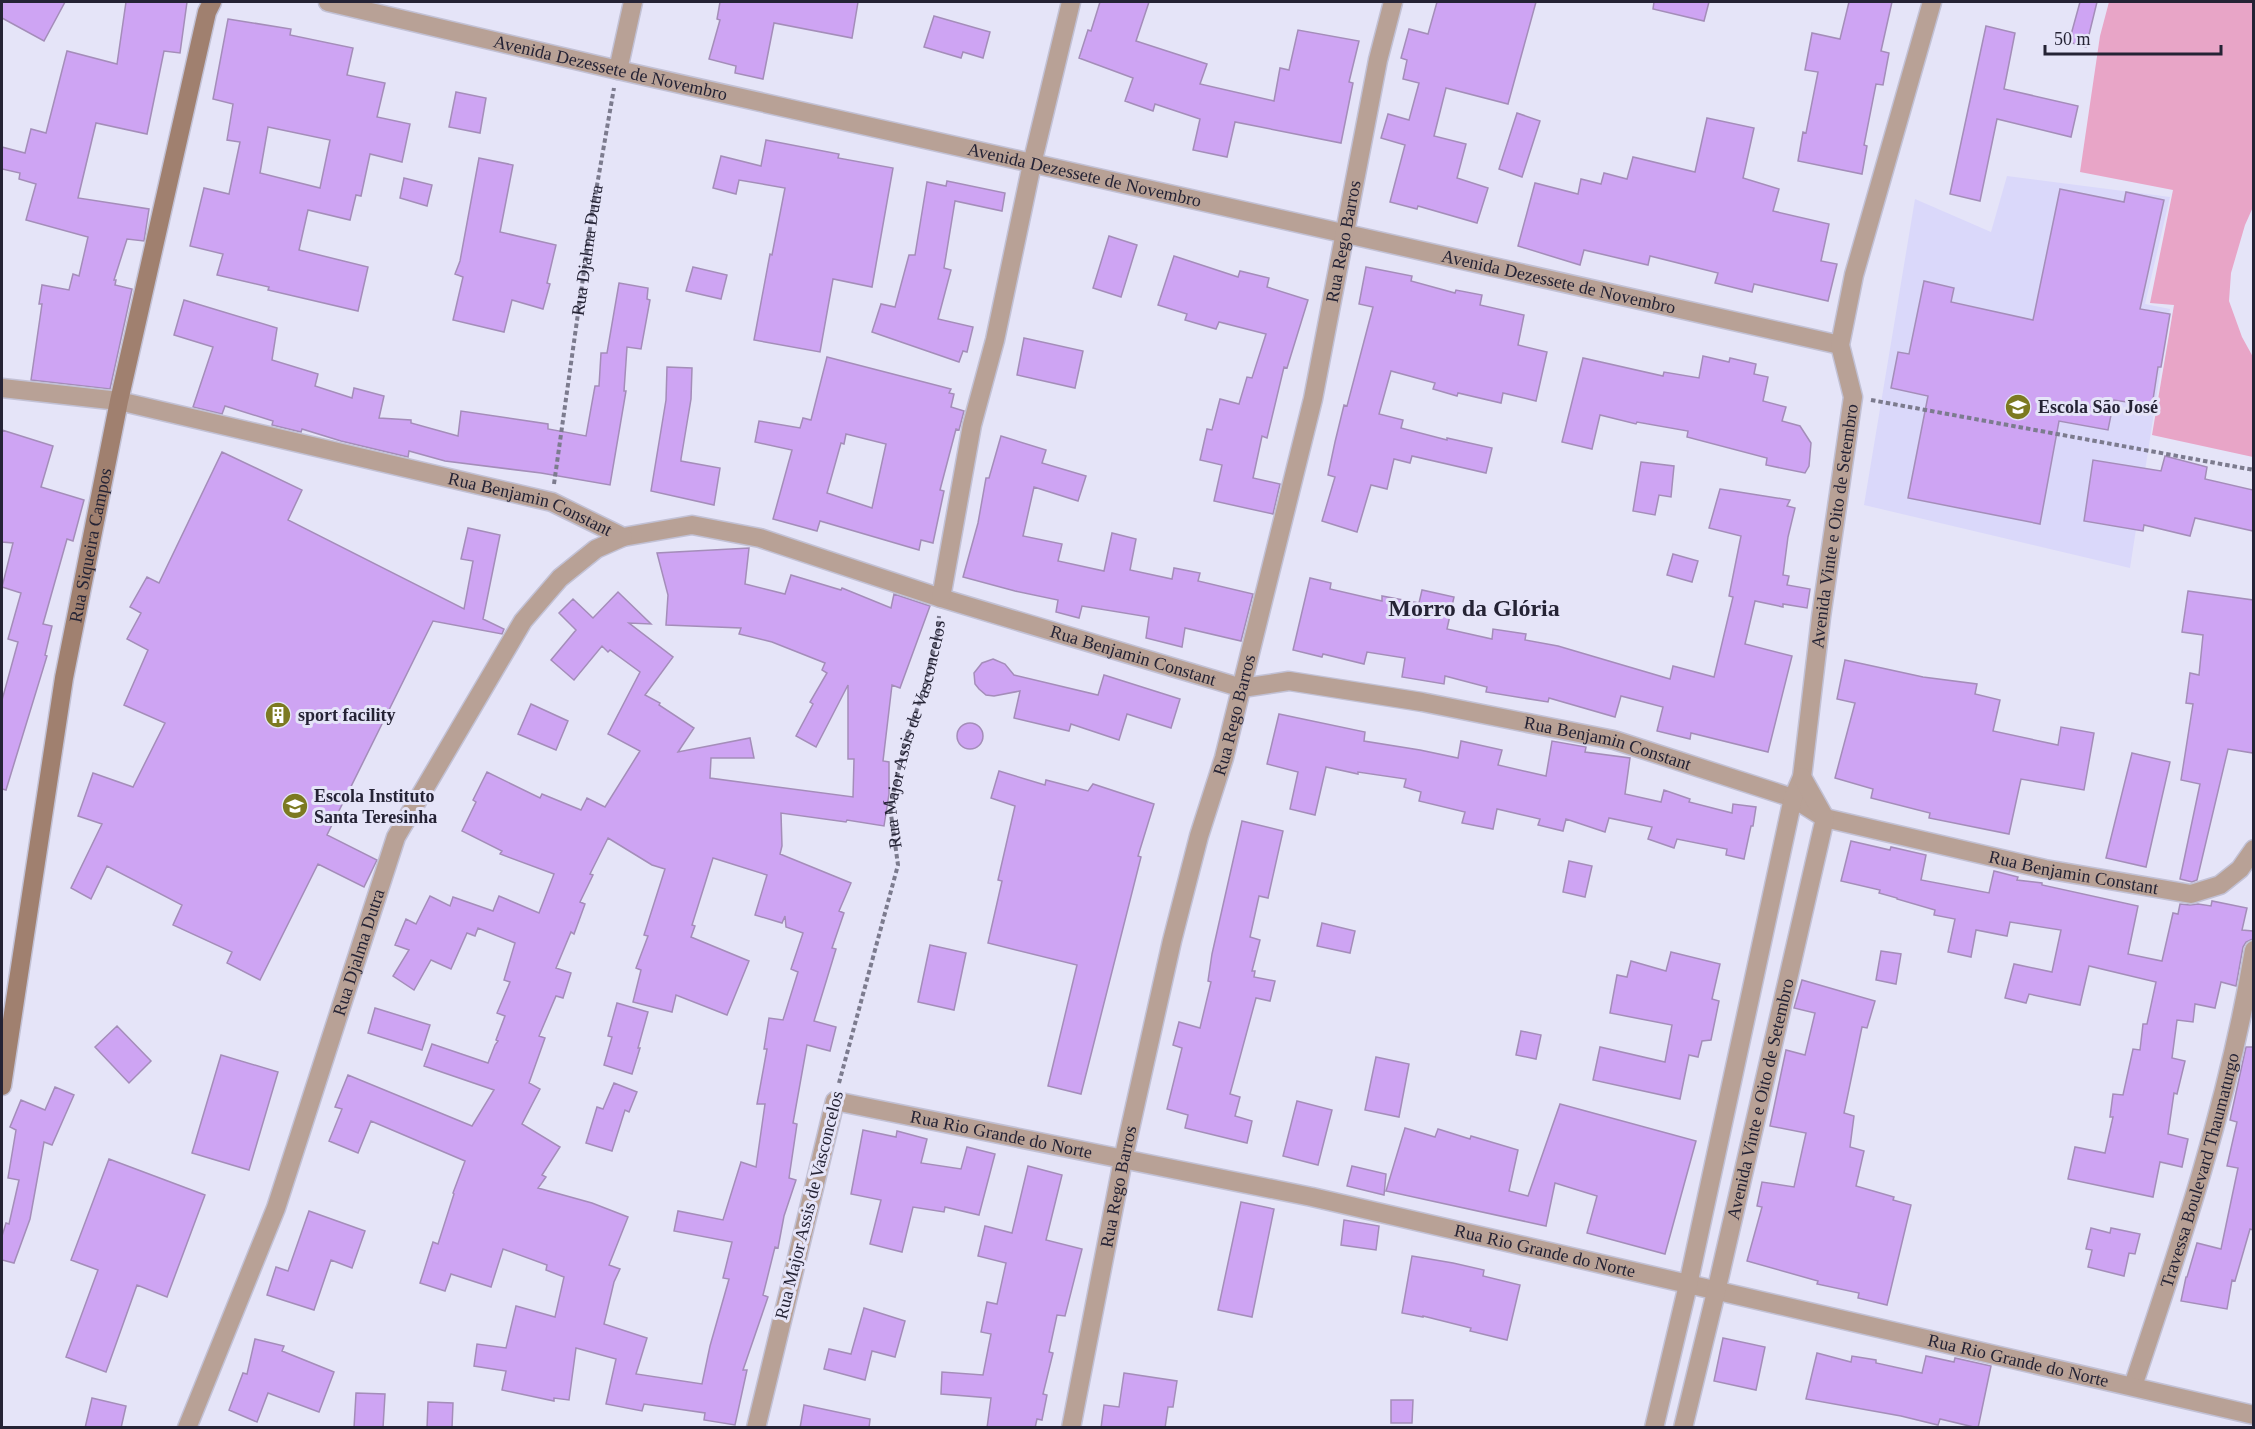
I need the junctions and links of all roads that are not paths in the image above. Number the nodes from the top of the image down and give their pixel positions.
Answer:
1 (328, 2) edge
2 (633, 2) edge
3 (1071, 2) edge
4 (1393, 2) edge
5 (1932, 2) edge
6 (208, 5) edge
7 (618, 70) junction
8 (1032, 164) junction
9 (1346, 233) junction
10 (1840, 345) junction
11 (2, 388) edge
12 (118, 401) junction
13 (622, 537) junction
14 (940, 598) junction
15 (1242, 688) junction
16 (1802, 777) junction
17 (1793, 798) junction
18 (1825, 818) junction
19 (2253, 849) edge
20 (2253, 950) edge
21 (2, 1086) edge
22 (835, 1101) joint
23 (1123, 1160) junction
24 (1688, 1285) junction
25 (1716, 1292) junction
26 (2133, 1386) junction
27 (2253, 1415) edge
28 (187, 1428) edge
29 (756, 1428) edge
30 (1071, 1428) edge
31 (1654, 1428) edge
32 (1683, 1428) edge

1 - 7 street, Avenida Dezessete de Novembro
2 - 7 street
3 - 8 street, Rua Major Assis de Vasconcelos
4 - 9 street, Rua Rego Barros
5 - 10 street, Avenida Vinte e Oito de Setembro
6 - 12 street, Rua Siqueira Campos
7 - 8 street, Avenida Dezessete de Novembro
8 - 9 street, Avenida Dezessete de Novembro
8 - 14 street, Rua Major Assis de Vasconcelos
9 - 10 street, Avenida Dezessete de Novembro
9 - 15 street, Rua Rego Barros
10 - 16 street, Avenida Vinte e Oito de Setembro
11 - 12 street, Rua Benjamin Constant
12 - 13 street, Rua Benjamin Constant
12 - 21 street, Rua Siqueira Campos
13 - 14 street, Rua Benjamin Constant
13 - 28 street, Rua Djalma Dutra
14 - 15 street, Rua Benjamin Constant
15 - 17 street, Rua Benjamin Constant
15 - 23 street, Rua Rego Barros
16 - 17 street, Avenida Vinte e Oito de Setembro
16 - 18 street
17 - 18 street, Rua Benjamin Constant
17 - 24 street, Avenida Vinte e Oito de Setembro
18 - 19 street, Rua Benjamin Constant
18 - 25 street, Avenida Vinte e Oito de Setembro
20 - 26 street, Travessa Boulevard Thaumaturgo
22 - 23 street, Rua Rio Grande do Norte
22 - 29 street, Rua Major Assis de Vasconcelos
23 - 24 street, Rua Rio Grande do Norte
23 - 30 street, Rua Rego Barros
24 - 25 street, Rua Rio Grande do Norte
24 - 31 street, Avenida Vinte e Oito de Setembro
25 - 26 street, Rua Rio Grande do Norte
25 - 32 street, Avenida Vinte e Oito de Setembro
26 - 27 street, Rua Rio Grande do Norte

